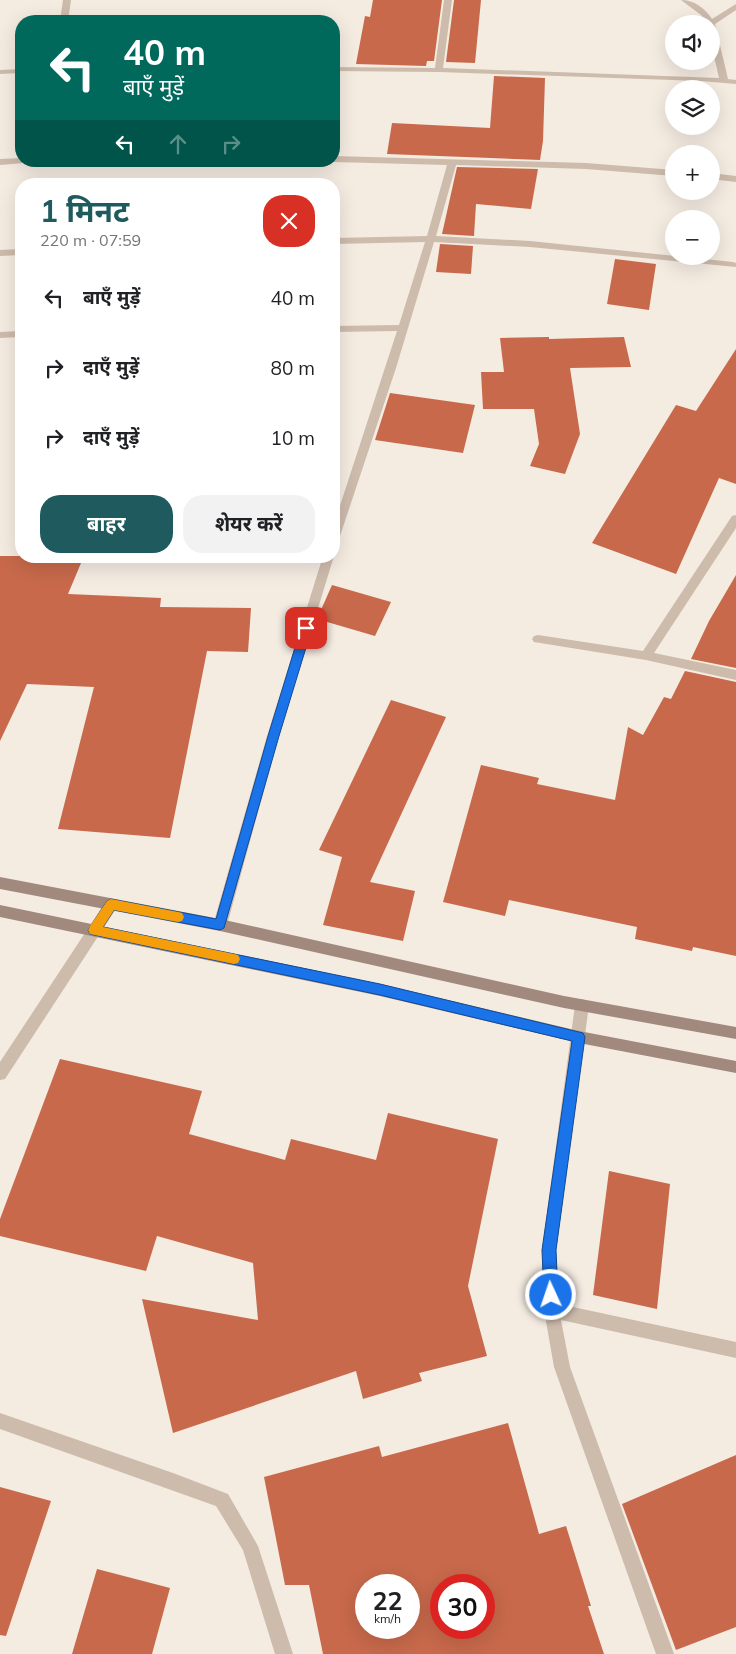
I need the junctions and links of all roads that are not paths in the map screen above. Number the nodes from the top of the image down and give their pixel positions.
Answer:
1 (66, 0) edge
2 (448, 0) edge
3 (684, 0) edge
4 (736, 6) edge
5 (65, 15) edge
6 (705, 15) edge
7 (720, 18) edge
8 (720, 63) edge
9 (340, 69) edge
10 (439, 70) junction
11 (15, 71) edge
12 (0, 72) edge
13 (724, 80) junction
14 (736, 82) edge
15 (340, 158) edge
16 (15, 161) edge
17 (0, 162) edge
18 (452, 162) junction
19 (665, 172) edge
20 (720, 177) edge
21 (736, 179) edge
22 (431, 239) junction
23 (340, 242) edge
24 (15, 252) edge
25 (0, 253) edge
26 (733, 265) dead end
27 (403, 328) junction
28 (340, 329) edge
29 (15, 334) edge
30 (0, 335) edge
31 (736, 519) edge
32 (340, 522) edge
33 (327, 563) edge
34 (538, 640) dead end
35 (646, 656) junction
36 (736, 675) edge
37 (0, 883) edge
38 (111, 904) junction
39 (0, 911) edge
40 (220, 925) junction
41 (94, 930) junction
42 (582, 1005) junction
43 (736, 1033) edge
44 (579, 1037) junction
45 (736, 1067) edge
46 (0, 1074) edge
47 (552, 1310) junction
48 (736, 1350) edge
49 (0, 1421) edge
50 (284, 1654) edge
51 (665, 1654) edge

1 - 5 street
2 - 10 street
3 - 6 street
4 - 7 street
8 - 13 street
9 - 10 street
10 - 13 street
11 - 12 street
13 - 14 street
15 - 18 street
16 - 17 street
18 - 19 street
18 - 22 street
20 - 21 street
22 - 23 street
22 - 26 street
22 - 27 street
24 - 25 street
27 - 28 street
27 - 32 street
29 - 30 street
31 - 35 street
33 - 40 street
34 - 35 street
35 - 36 street
37 - 38 street
38 - 40 street
38 - 41 street
39 - 41 street
40 - 42 street
41 - 44 street
41 - 46 street
42 - 43 street
42 - 44 street
44 - 45 street
44 - 47 street
47 - 48 street
47 - 51 street
49 - 50 street

